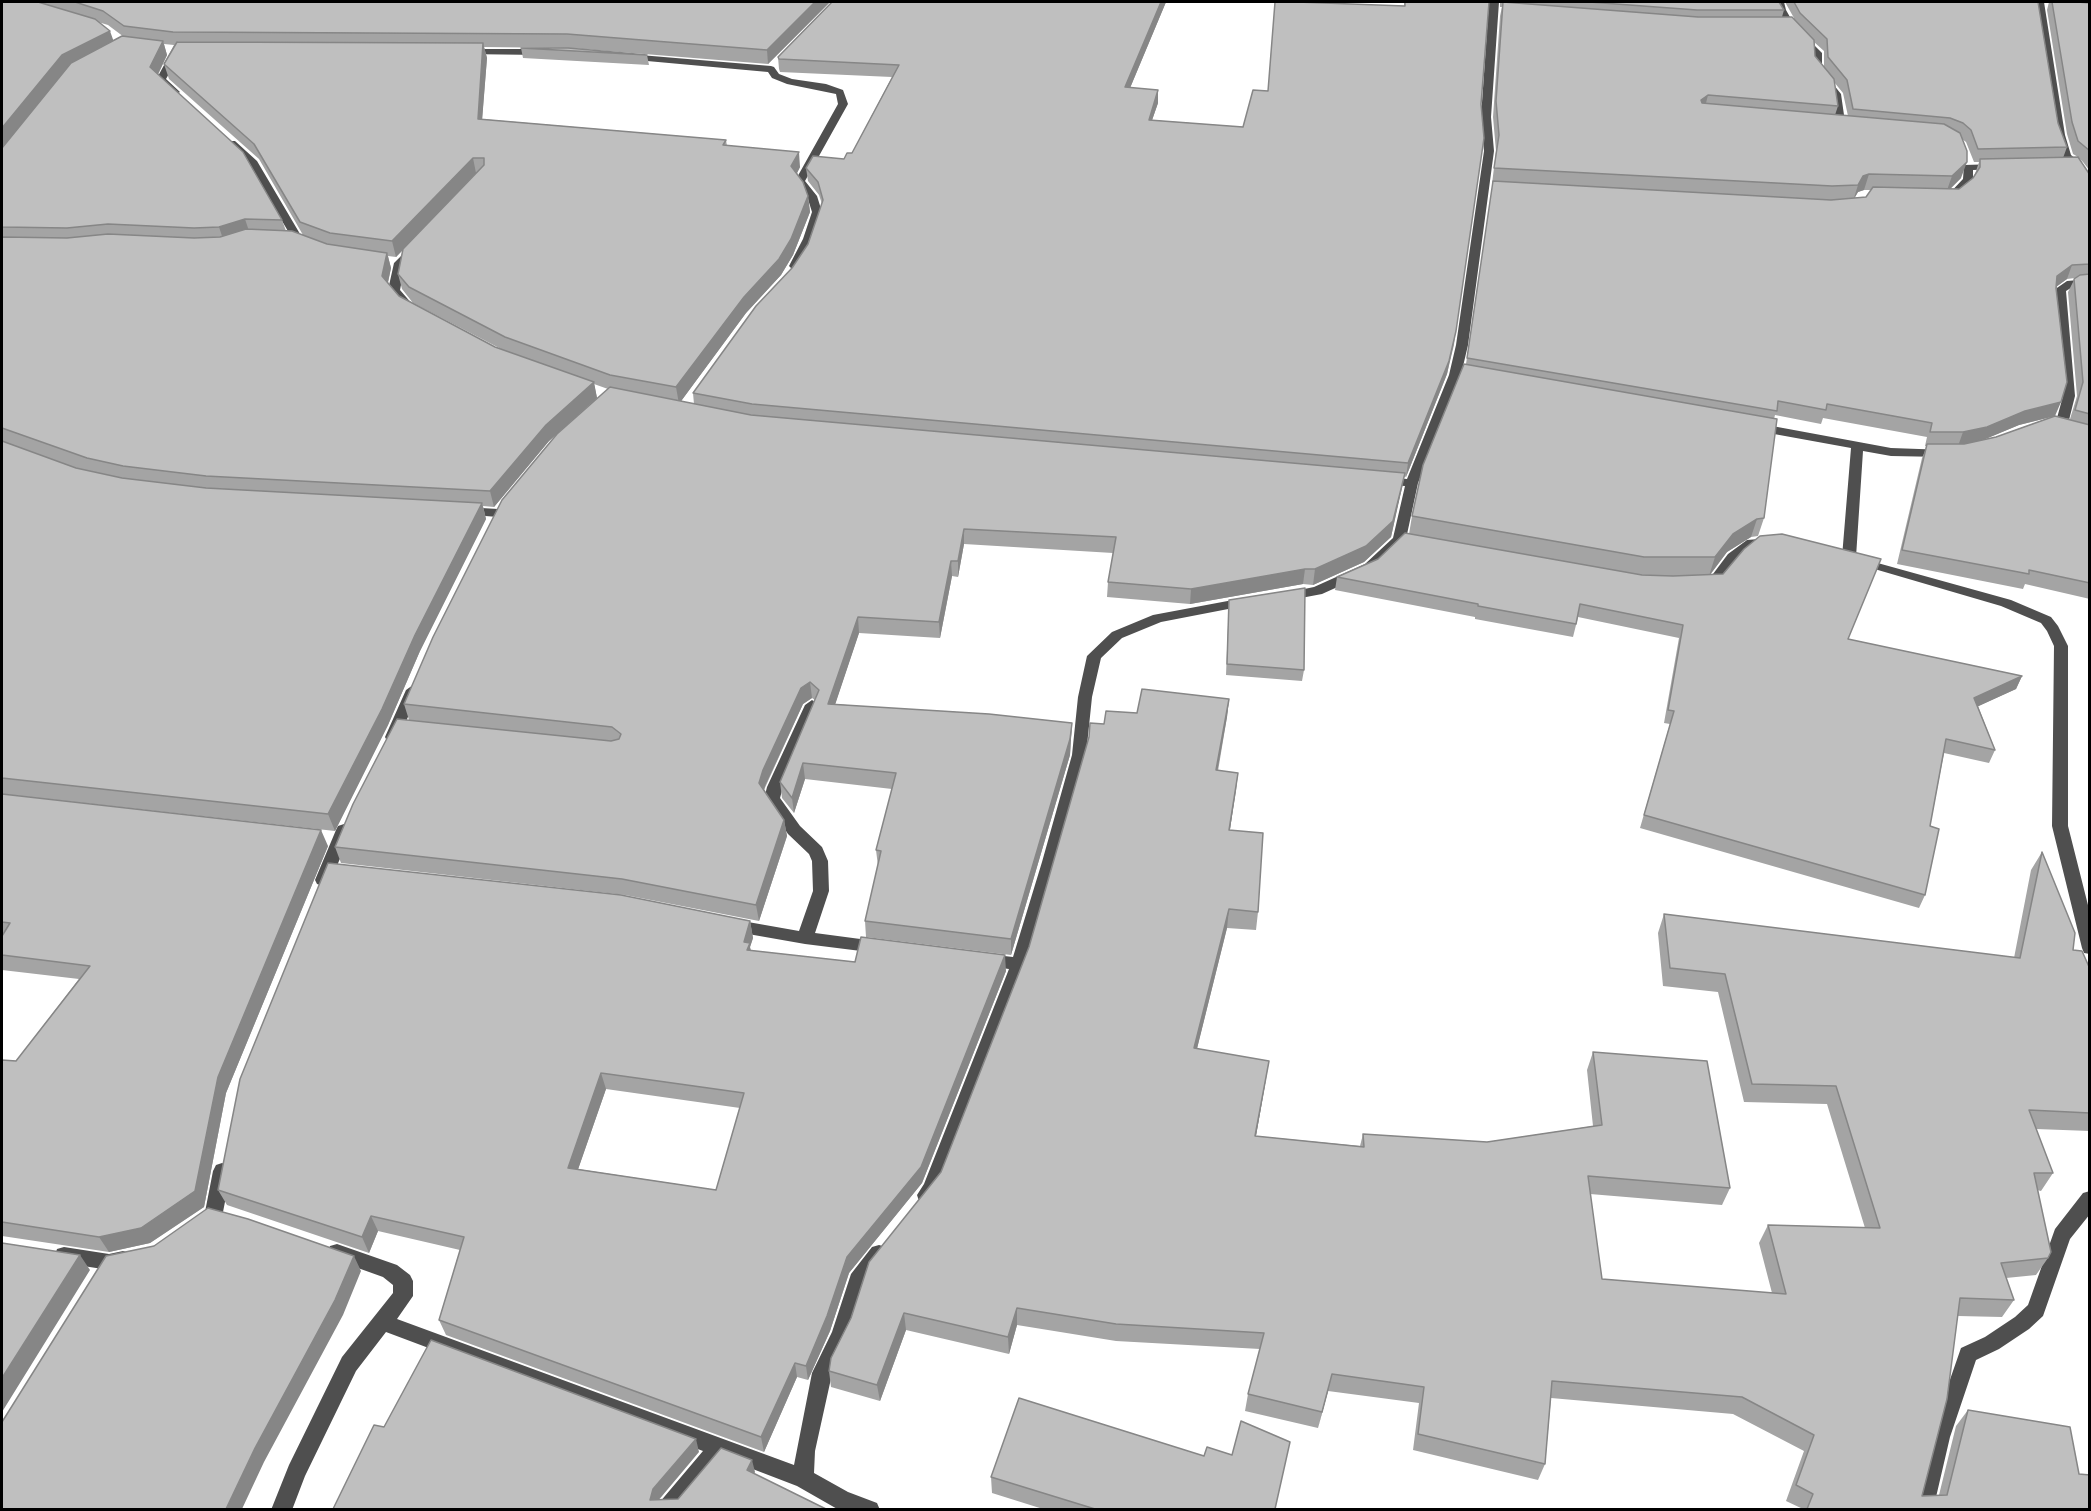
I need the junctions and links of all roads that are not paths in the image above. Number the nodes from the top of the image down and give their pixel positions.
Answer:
1 (1780, 2) edge
2 (2043, 3) edge
3 (1497, 8) edge
4 (177, 51) edge
5 (457, 52) edge
6 (550, 52) edge
7 (613, 56) edge
8 (186, 102) edge
9 (1831, 126) edge
10 (218, 131) edge
11 (2078, 165) junction
12 (2056, 166) edge
13 (2014, 167) edge
14 (2090, 185) edge
15 (1938, 197) edge
16 (424, 238) edge
17 (315, 249) edge
18 (788, 278) edge
19 (2090, 282) edge
20 (418, 312) edge
21 (1738, 424) edge
22 (2034, 427) edge
23 (1857, 447) junction
24 (1958, 452) edge
25 (1365, 479) edge
26 (1412, 483) junction
27 (450, 511) edge
28 (499, 514) edge
29 (1770, 542) edge
30 (1692, 582) edge
31 (420, 673) edge
32 (812, 705) edge
33 (386, 746) edge
34 (349, 819) edge
35 (327, 870) junction
36 (350, 872) edge
37 (316, 896) edge
38 (717, 922) edge
39 (805, 938) junction
40 (2090, 948) edge
41 (900, 950) edge
42 (971, 958) edge
43 (1019, 964) junction
44 (224, 1158) edge
45 (2090, 1199) edge
46 (917, 1206) edge
47 (214, 1212) junction
48 (235, 1218) edge
49 (194, 1226) edge
50 (889, 1240) edge
51 (321, 1246) edge
52 (45, 1253) edge
53 (144, 1256) edge
54 (109, 1262) junction
55 (97, 1282) edge
56 (382, 1322) junction
57 (721, 1446) junction
58 (803, 1478) junction
59 (281, 1509) edge
60 (666, 1509) edge
61 (870, 1509) edge
62 (1922, 1509) edge

1 - 9 street
2 - 11 street
3 - 26 street
4 - 8 street
5 - 6 street
7 - 18 street
10 - 17 street
11 - 12 street
11 - 14 street
13 - 15 street
16 - 20 street
19 - 22 street
21 - 23 street
23 - 24 street
23 - 40 street
25 - 26 street
26 - 43 street
27 - 28 street
29 - 30 street
31 - 33 street
32 - 39 street
34 - 35 street
35 - 36 street
35 - 37 street
38 - 39 street
39 - 41 street
42 - 43 street
43 - 46 street
44 - 47 street
45 - 62 street
47 - 48 street
47 - 49 street
50 - 58 street
51 - 56 street
52 - 54 street
53 - 54 street
54 - 55 street
56 - 57 street
56 - 59 street
57 - 58 street
57 - 60 street
58 - 61 street

